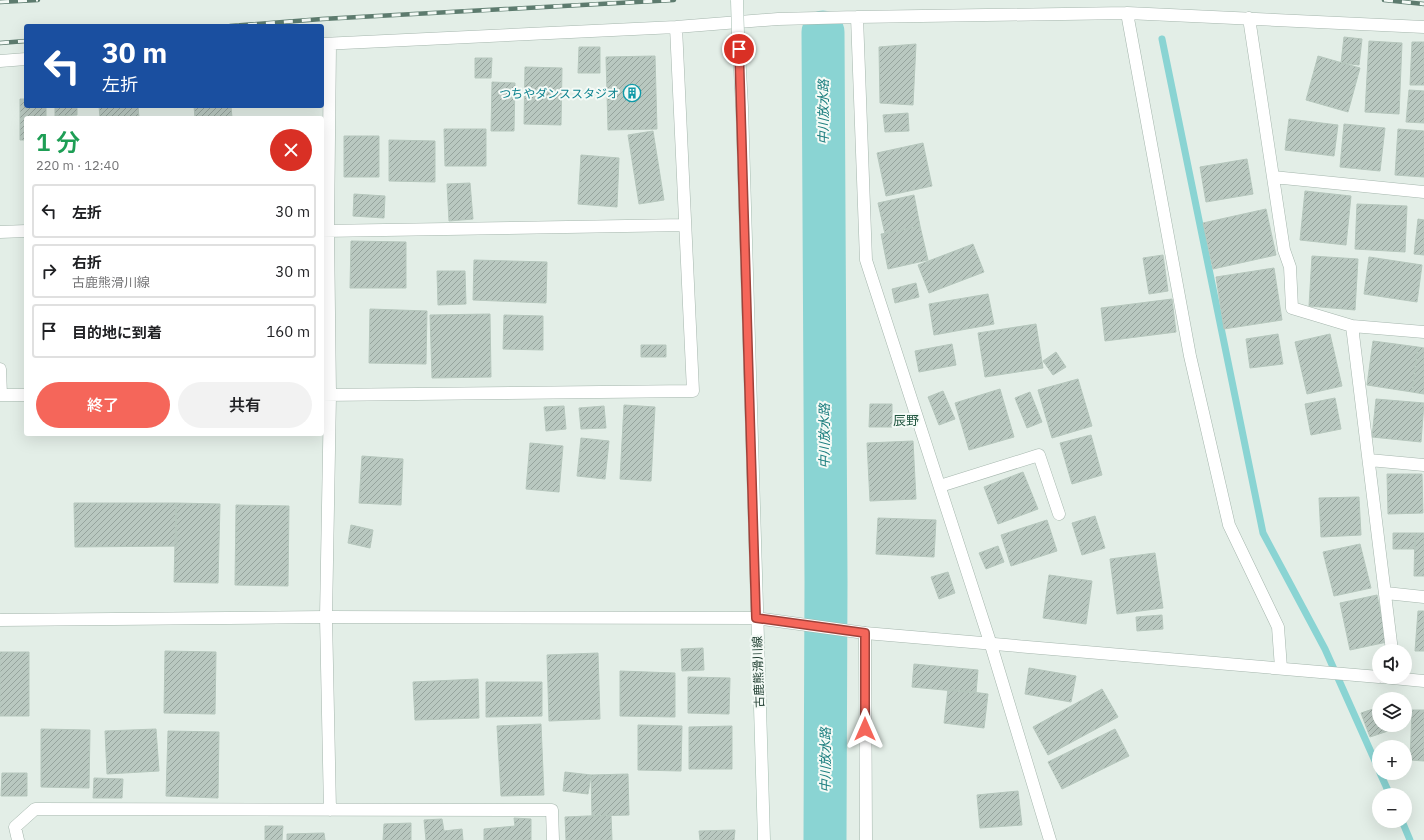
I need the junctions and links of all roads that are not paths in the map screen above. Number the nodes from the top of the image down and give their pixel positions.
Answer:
1 (737, 0) edge
2 (1127, 13) junction
3 (857, 17) junction
4 (1249, 18) junction
5 (676, 27) junction
6 (1424, 27) edge
7 (326, 44) edge
8 (24, 59) edge
9 (0, 61) edge
10 (1273, 177) junction
11 (1424, 192) edge
12 (685, 225) junction
13 (325, 231) edge
14 (0, 232) edge
15 (24, 232) edge
16 (1352, 326) junction
17 (1424, 332) edge
18 (0, 369) edge
19 (24, 395) edge
20 (326, 395) edge
21 (1369, 460) junction
22 (1424, 466) edge
23 (940, 486) junction
24 (1059, 514) dead end
25 (1386, 593) junction
26 (1424, 597) edge
27 (326, 617) junction
28 (756, 618) junction
29 (0, 620) edge
30 (865, 633) junction
31 (1391, 644) edge
32 (991, 645) junction
33 (1281, 668) junction
34 (1372, 676) edge
35 (1412, 680) edge
36 (1424, 681) edge
37 (330, 810) junction
38 (18, 840) edge
39 (553, 840) edge
40 (764, 840) edge
41 (866, 840) edge
42 (1050, 840) edge

1 - 28 street, 古鹿熊滑川線, bridge
2 - 3 street
2 - 4 street
2 - 33 street
3 - 5 street
3 - 23 street
4 - 6 street
4 - 10 street
5 - 7 street
5 - 12 street
7 - 13 street
8 - 9 street
10 - 11 street
10 - 16 street
12 - 13 street
12 - 20 street
13 - 20 street
14 - 15 street
16 - 17 street
16 - 21 street
18 - 19 street
20 - 27 street
21 - 22 street
21 - 25 street
23 - 24 street
23 - 32 street
25 - 26 street
25 - 31 street
27 - 28 street
27 - 29 street
27 - 37 street
28 - 30 street
28 - 40 street, 古鹿熊滑川線
30 - 32 street
30 - 41 street
32 - 33 street
32 - 42 street
33 - 34 street
35 - 36 street
37 - 38 street
37 - 39 street

